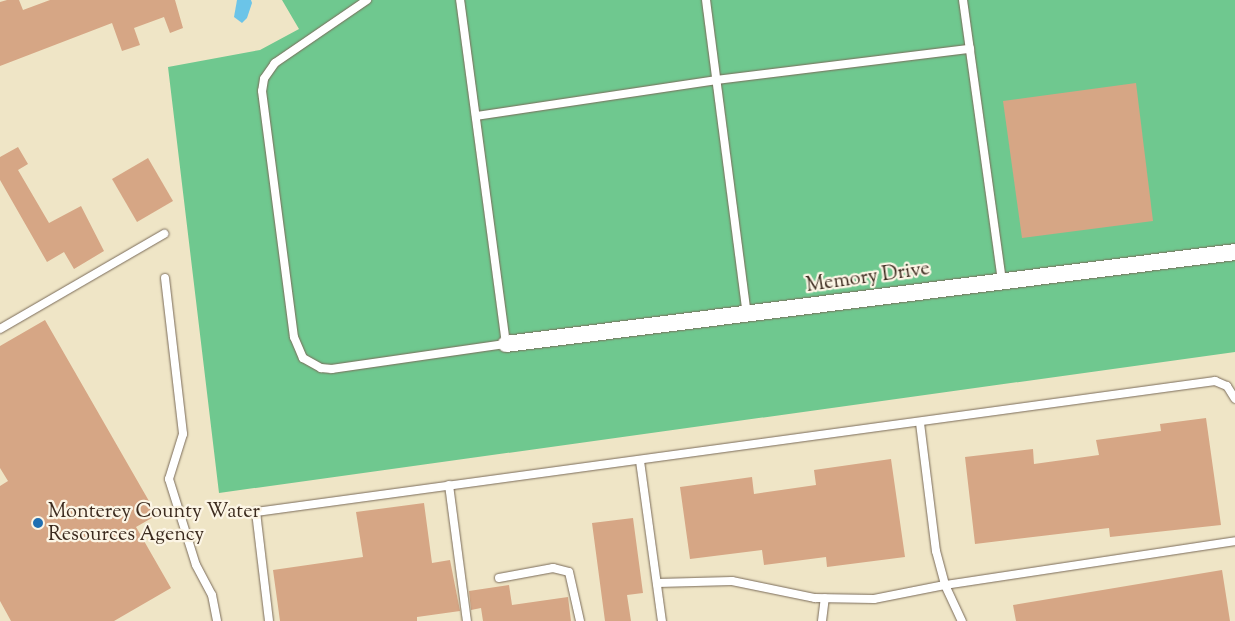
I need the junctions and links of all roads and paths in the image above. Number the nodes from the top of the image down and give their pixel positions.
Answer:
1 (367, 0) edge
2 (469, 0) edge
3 (706, 0) edge
4 (963, 0) edge
5 (460, 1) edge
6 (970, 49) junction
7 (716, 80) junction
8 (476, 116) junction
9 (164, 234) dead end
10 (1235, 252) edge
11 (165, 278) dead end
12 (1002, 281) junction
13 (748, 315) junction
14 (0, 329) edge
15 (506, 344) junction
16 (1235, 399) edge
17 (920, 423) junction
18 (640, 461) junction
19 (449, 485) junction
20 (1235, 541) edge
21 (498, 578) dead end
22 (658, 583) junction
23 (945, 585) junction
24 (825, 598) junction
25 (217, 621) edge
26 (269, 621) edge
27 (467, 621) edge
28 (580, 621) edge
29 (662, 621) edge
30 (822, 621) edge
31 (962, 621) edge

1 - 15 lane
2 - 5 lane
3 - 7 lane
4 - 6 lane
5 - 8 lane
6 - 7 lane
6 - 12 lane
7 - 8 lane
7 - 13 lane
8 - 15 lane
9 - 14 lane
10 - 12 street, Memory Drive
11 - 25 lane
12 - 13 street, Memory Drive
13 - 15 street, Memory Drive
16 - 17 lane
17 - 18 lane
17 - 23 lane
18 - 19 lane
18 - 22 lane
19 - 26 lane
19 - 27 lane
20 - 23 lane
21 - 28 lane
22 - 24 lane
22 - 29 lane
23 - 24 lane
23 - 31 lane
24 - 30 lane

